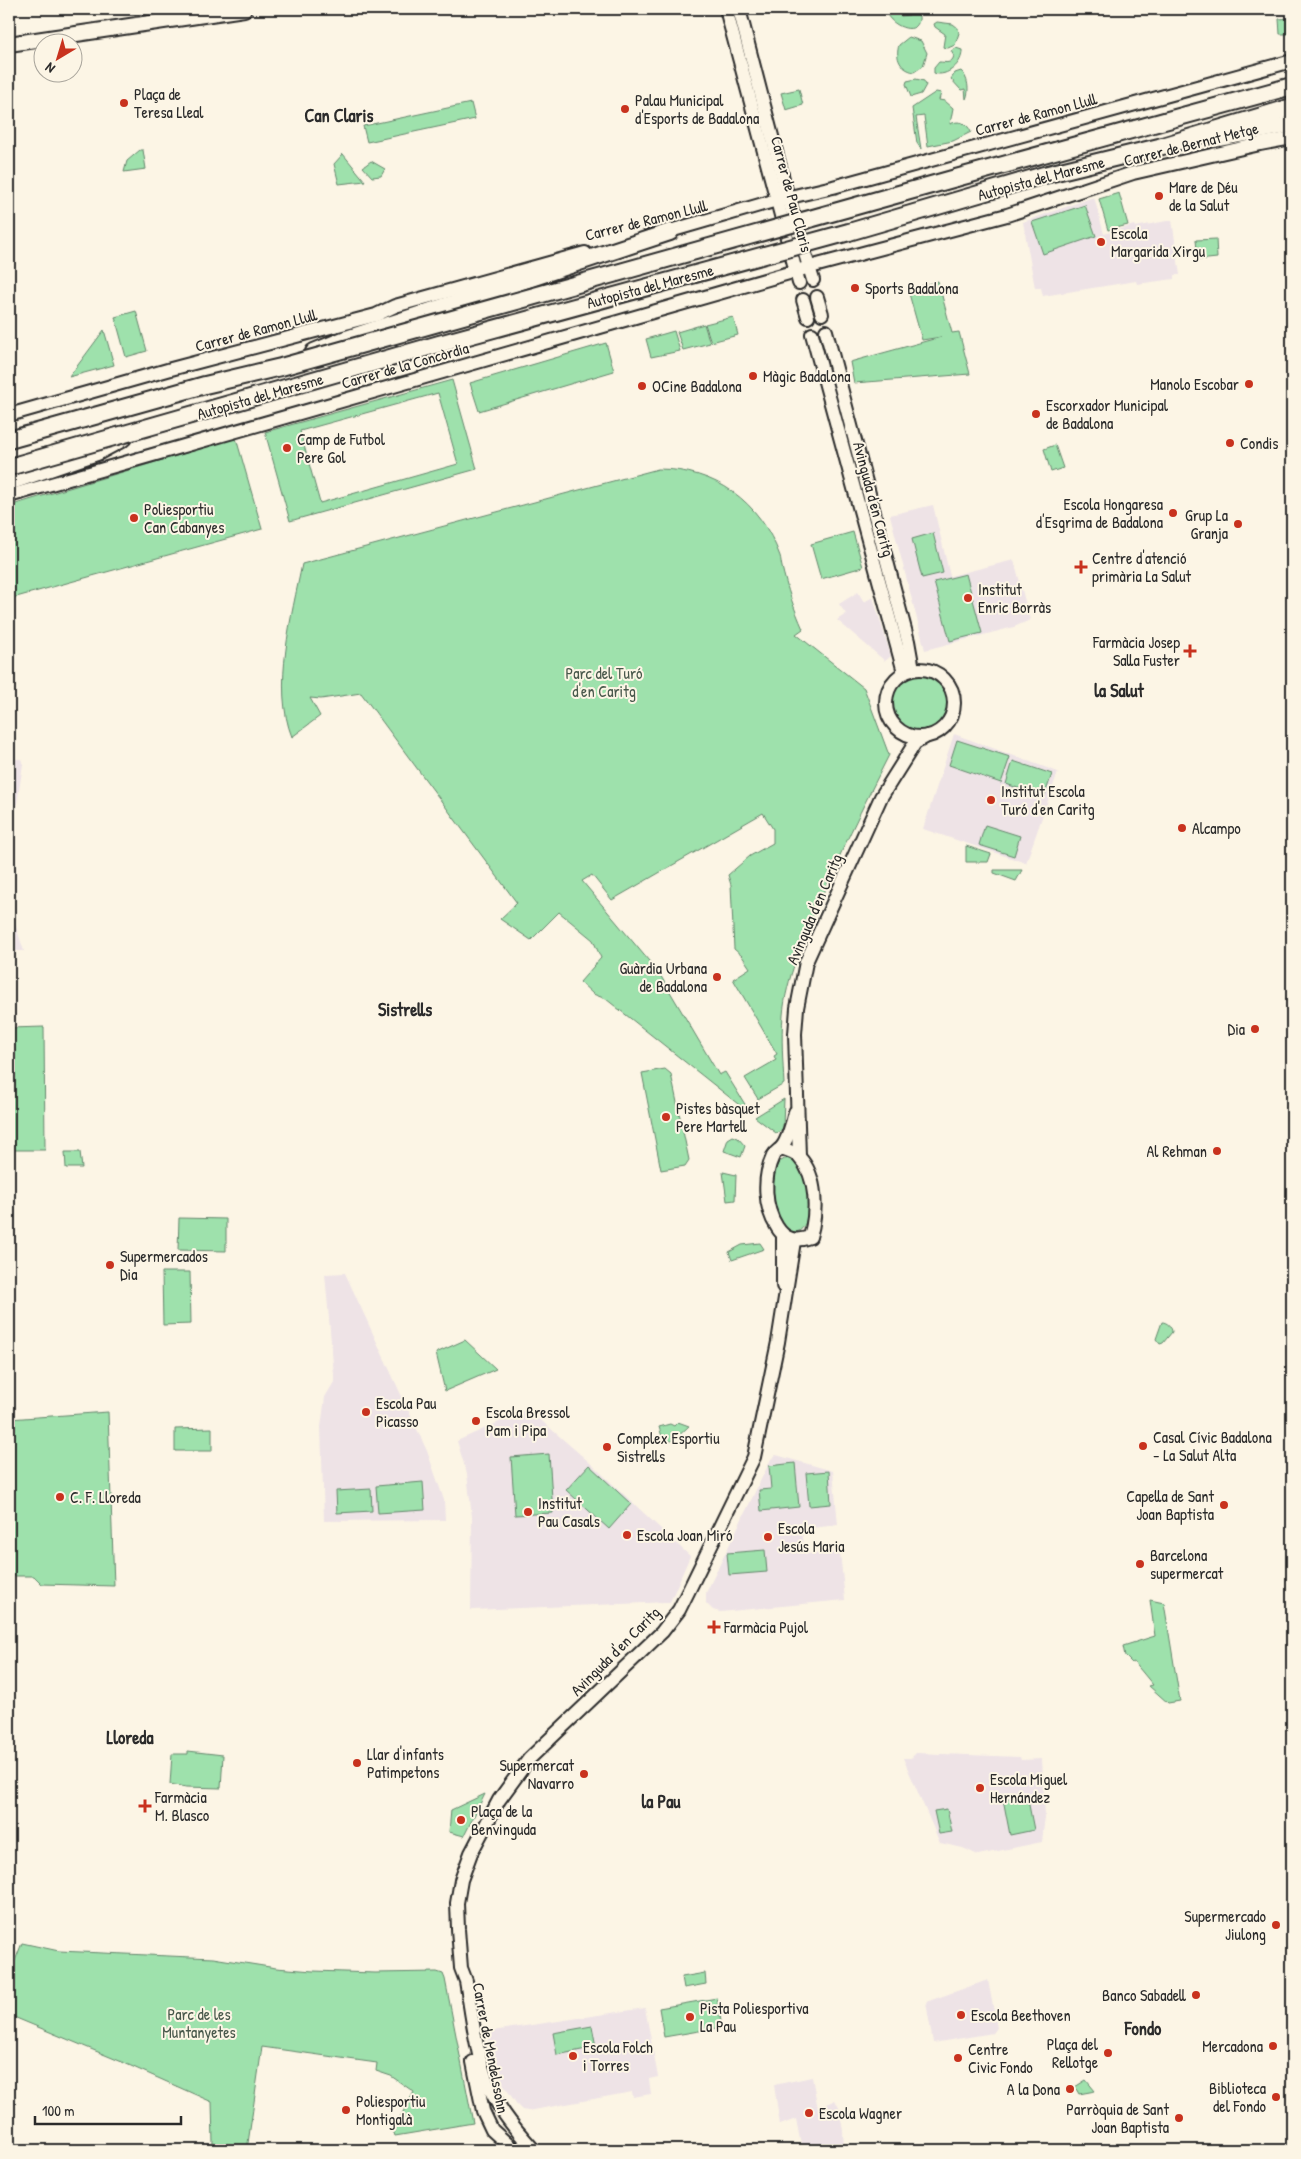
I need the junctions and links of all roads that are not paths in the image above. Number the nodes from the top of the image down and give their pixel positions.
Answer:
1 (244, 9) edge
2 (726, 9) edge
3 (738, 9) edge
4 (9, 44) edge
5 (1292, 61) edge
6 (1292, 86) edge
7 (1292, 107) edge
8 (1292, 124) edge
9 (1292, 138) edge
10 (1160, 147) junction
11 (783, 199) junction
12 (670, 232) junction
13 (811, 274) junction
14 (797, 278) junction
15 (817, 297) dead end
16 (803, 300) dead end
17 (822, 314) dead end
18 (808, 317) dead end
19 (826, 330) dead end
20 (812, 334) dead end
21 (281, 366) junction
22 (9, 415) edge
23 (9, 440) edge
24 (10, 481) edge
25 (908, 671) junction
26 (898, 729) junction
27 (927, 736) junction
28 (898, 767) junction
29 (797, 1102) junction
30 (781, 1148) junction
31 (799, 1156) junction
32 (788, 1238) junction
33 (459, 1946) joint
34 (462, 1970) junction
35 (514, 2150) edge
36 (534, 2150) edge

1 - 4 main road
2 - 11 street, Carrer de Pau Claris
3 - 11 street, Carrer de Pau Claris
5 - 11 street, Carrer de Ramon Llull
6 - 21 highway, Autopista del Maresme, bridge
7 - 10 highway, Autopista del Maresme
8 - 10 highway
9 - 13 street, Carrer de Bernat Metge
10 - 24 highway, Autopista del Maresme, bridge
11 - 12 street, Carrer de Ramon Llull
11 - 13 street, Carrer de Pau Claris
11 - 14 street, Carrer de Pau Claris
12 - 21 highway, bridge
12 - 22 street, Carrer de Ramon Llull
13 - 14 street, Carrer de la Concòrdia
14 - 24 street, Carrer de la Concòrdia
15 - 17 street
16 - 18 street
19 - 25 street, Avinguda d'en Caritg
20 - 25 street, Avinguda d'en Caritg
21 - 23 highway, Autopista del Maresme, bridge
25 - 26 street
25 - 27 street
26 - 27 street
26 - 28 street, Avinguda d'en Caritg
27 - 28 street, Avinguda d'en Caritg
28 - 29 street, Avinguda d'en Caritg
29 - 30 street, Avinguda d'en Caritg
29 - 31 street, Avinguda d'en Caritg
30 - 31 street
30 - 32 street, Avinguda d'en Caritg
31 - 32 street
32 - 33 street, Avinguda d'en Caritg
33 - 34 street, Carrer de Mendelssohn
34 - 35 street, Carrer de Mendelssohn
34 - 36 street, Carrer de Mendelssohn

